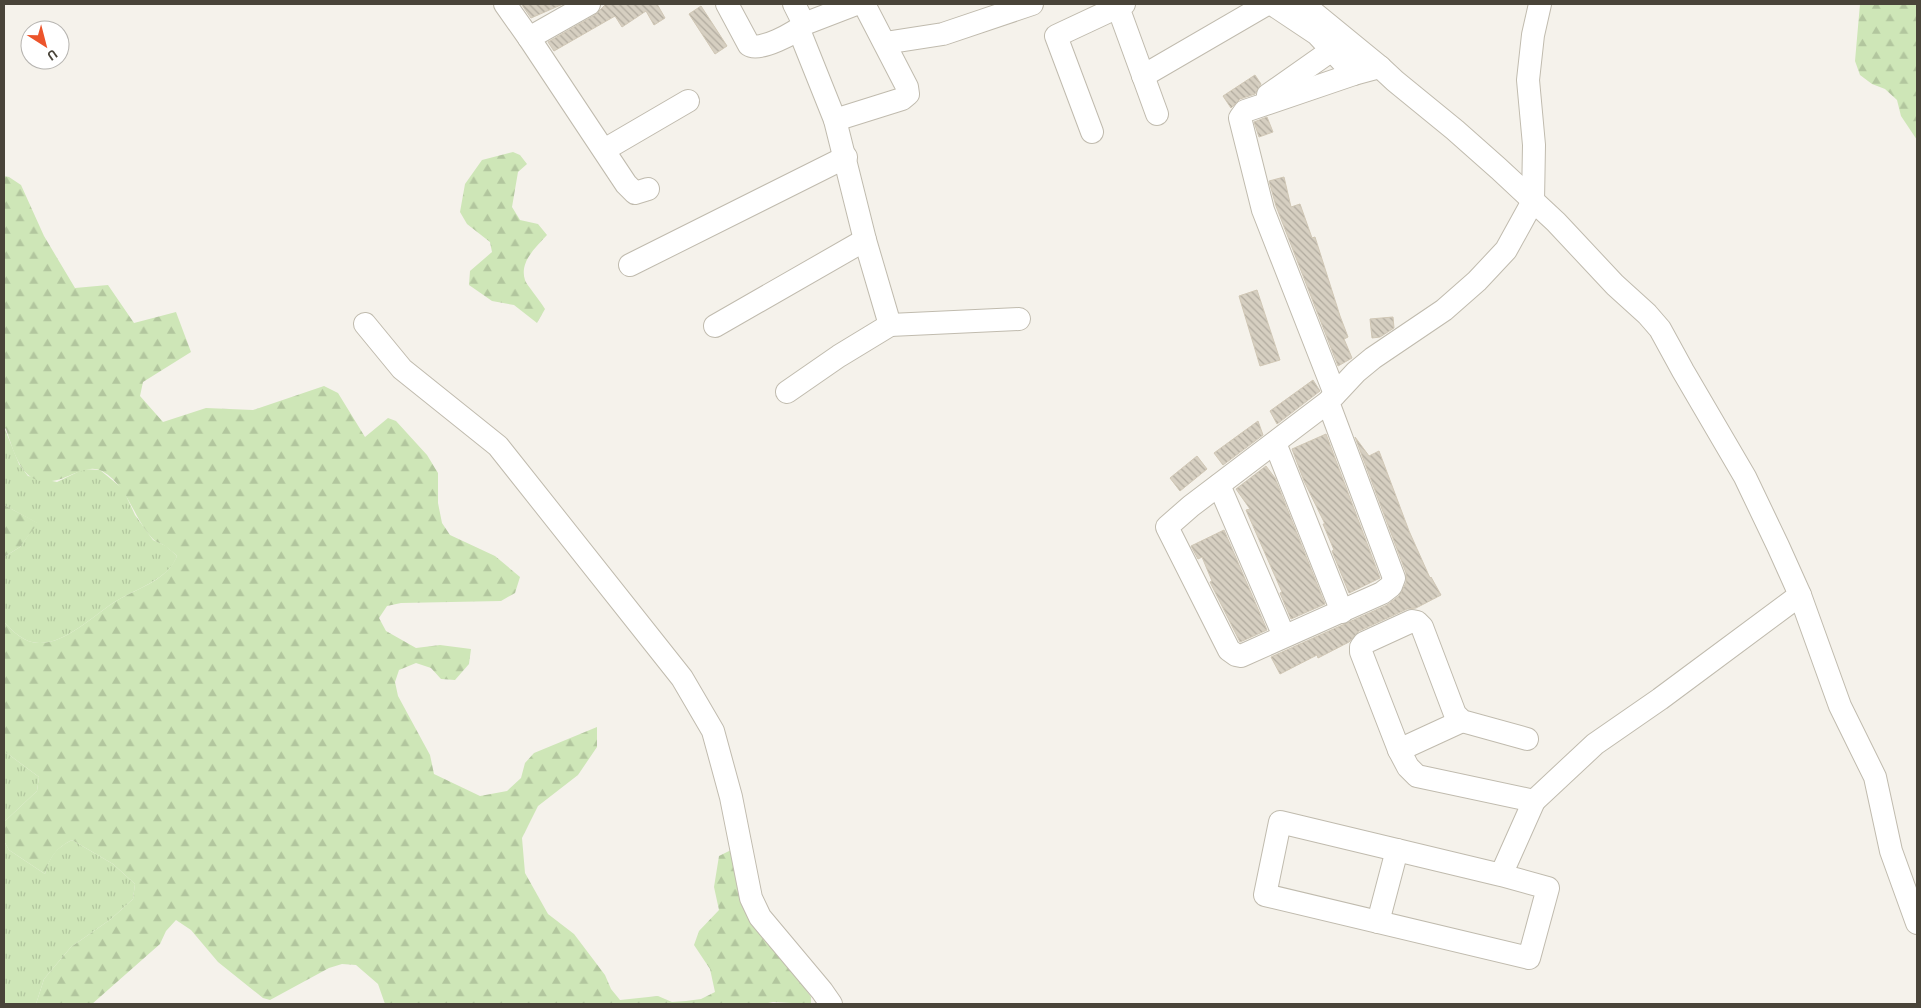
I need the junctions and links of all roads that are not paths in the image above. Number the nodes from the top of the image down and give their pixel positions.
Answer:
1 (505, 4) edge
2 (588, 4) edge
3 (727, 4) edge
4 (794, 4) edge
5 (1032, 4) edge
6 (1267, 4) edge
7 (1272, 4) edge
8 (1303, 4) edge
9 (1540, 4) edge
10 (866, 5) edge
11 (1121, 5) edge
12 (802, 27) junction
13 (528, 38) junction
14 (885, 43) junction
15 (1332, 50) junction
16 (1380, 67) junction
17 (1354, 74) junction
18 (1143, 76) junction
19 (688, 101) dead end
20 (1245, 111) junction
21 (1157, 114) dead end
22 (835, 120) junction
23 (1092, 132) dead end
24 (604, 150) junction
25 (846, 157) junction
26 (648, 189) dead end
27 (1533, 201) junction
28 (865, 240) junction
29 (630, 265) dead end
30 (1019, 319) dead end
31 (365, 324) dead end
32 (890, 325) junction
33 (715, 326) dead end
34 (787, 392) dead end
35 (1331, 398) junction
36 (1275, 442) junction
37 (1219, 485) junction
38 (1800, 596) junction
39 (1342, 612) junction
40 (1284, 636) junction
41 (1462, 721) junction
42 (1527, 739) dead end
43 (1399, 750) junction
44 (1534, 801) junction
45 (1397, 850) junction
46 (1502, 875) junction
47 (1378, 922) junction
48 (1917, 923) edge
49 (831, 1004) edge

1 - 13 street
2 - 13 street
3 - 12 street
4 - 12 street
5 - 14 street
6 - 18 street
7 - 15 street
8 - 16 street
9 - 27 street
10 - 12 street
10 - 14 street
11 - 18 street
11 - 23 street
12 - 22 street
13 - 24 street
14 - 22 street
15 - 17 street
15 - 20 street
16 - 17 street
16 - 27 street
17 - 20 street
18 - 21 street
19 - 24 street
20 - 35 street
22 - 25 street
24 - 26 street
25 - 28 street
25 - 29 street
27 - 35 street
27 - 38 street
28 - 32 street
28 - 33 street
30 - 32 street
31 - 49 street
32 - 34 street
35 - 36 street
35 - 39 street
36 - 37 street
36 - 39 street
37 - 40 street
37 - 40 street
38 - 44 street
38 - 48 street
39 - 40 street
41 - 42 street
41 - 43 street
41 - 43 street
43 - 44 street
44 - 46 street
45 - 46 street
45 - 47 street
45 - 47 street
46 - 47 street

